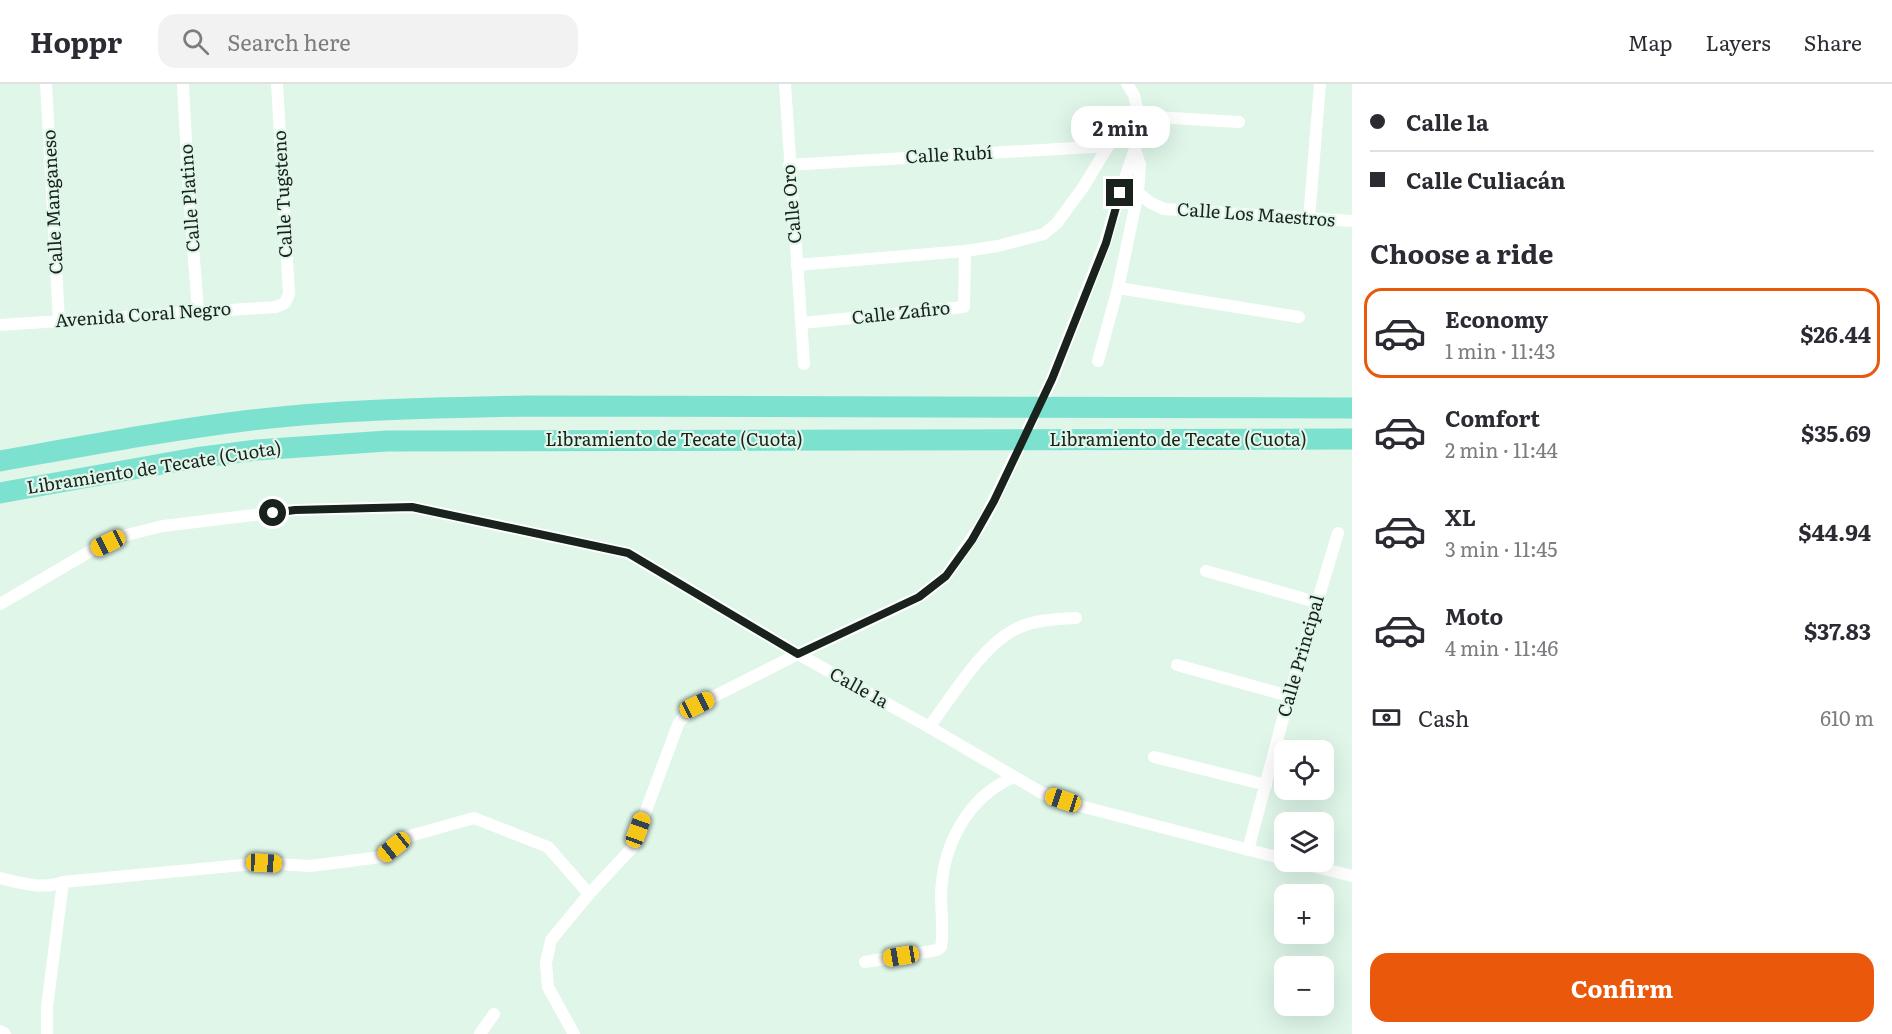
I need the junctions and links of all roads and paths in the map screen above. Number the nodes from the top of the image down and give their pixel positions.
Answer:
1 (46, 84) edge
2 (183, 84) edge
3 (277, 84) edge
4 (785, 84) edge
5 (1127, 84) edge
6 (1320, 84) edge
7 (1139, 116) junction
8 (1239, 122) dead end
9 (1108, 146) junction
10 (1135, 149) junction
11 (789, 165) junction
12 (1138, 193) junction
13 (1309, 219) junction
14 (1352, 222) edge
15 (965, 251) junction
16 (797, 265) junction
17 (1118, 288) junction
18 (285, 303) joint
19 (198, 312) junction
20 (1299, 317) dead end
21 (59, 321) junction
22 (802, 323) junction
23 (0, 325) edge
24 (1098, 361) dead end
25 (804, 364) dead end
26 (1352, 407) edge
27 (1352, 439) edge
28 (0, 461) edge
29 (0, 493) edge
30 (1338, 533) dead end
31 (1206, 570) dead end
32 (1316, 602) junction
33 (0, 604) edge
34 (1076, 618) dead end
35 (798, 654) junction
36 (1178, 664) dead end
37 (1289, 696) junction
38 (929, 727) junction
39 (1154, 757) dead end
40 (1014, 777) junction
41 (1266, 785) junction
42 (1248, 850) junction
43 (1274, 856) edge
44 (1334, 872) edge
45 (1352, 876) edge
46 (0, 878) edge
47 (63, 882) junction
48 (589, 894) junction
49 (865, 962) dead end
50 (494, 1014) dead end
51 (0, 1031) edge
52 (5, 1034) edge
53 (47, 1034) edge
54 (480, 1034) edge
55 (574, 1034) edge

1 - 21 street, Calle Manganeso
2 - 19 street, Calle Platino
3 - 18 street, Calle Tugsteno
4 - 11 street, Calle Oro
5 - 7 street
6 - 13 street
7 - 8 street
7 - 9 street
7 - 10 street
9 - 11 street, Calle Rubí
9 - 15 street
10 - 12 street
10 - 35 street
11 - 16 street, Calle Oro
12 - 13 street, Calle Los Maestros
12 - 17 street
13 - 14 street, Calle Los Maestros
15 - 16 street
15 - 22 street, Calle Zafiro
16 - 22 street, Calle Oro
17 - 20 street
17 - 24 street
18 - 19 street, Avenida Coral Negro
19 - 21 street, Avenida Coral Negro
21 - 23 street, Avenida Coral Negro
22 - 25 street, Calle Oro
26 - 28 highway, Libramiento de Tecate (Cuota)
27 - 29 highway, Libramiento de Tecate (Cuota)
30 - 32 street, Calle Principal
31 - 32 street
32 - 37 street, Calle Principal
33 - 35 street, Calle 1a
34 - 38 street
35 - 38 street, Calle 1a
35 - 48 street
36 - 37 street
37 - 41 street, Calle Principal
38 - 40 street, Calle 1a
39 - 41 street
40 - 42 street, Calle 1a
40 - 49 street
41 - 42 street, Calle Principal
42 - 43 street, Calle 1a
44 - 45 street
46 - 47 street
47 - 48 street
47 - 53 street
48 - 55 street
50 - 54 street
51 - 52 street

